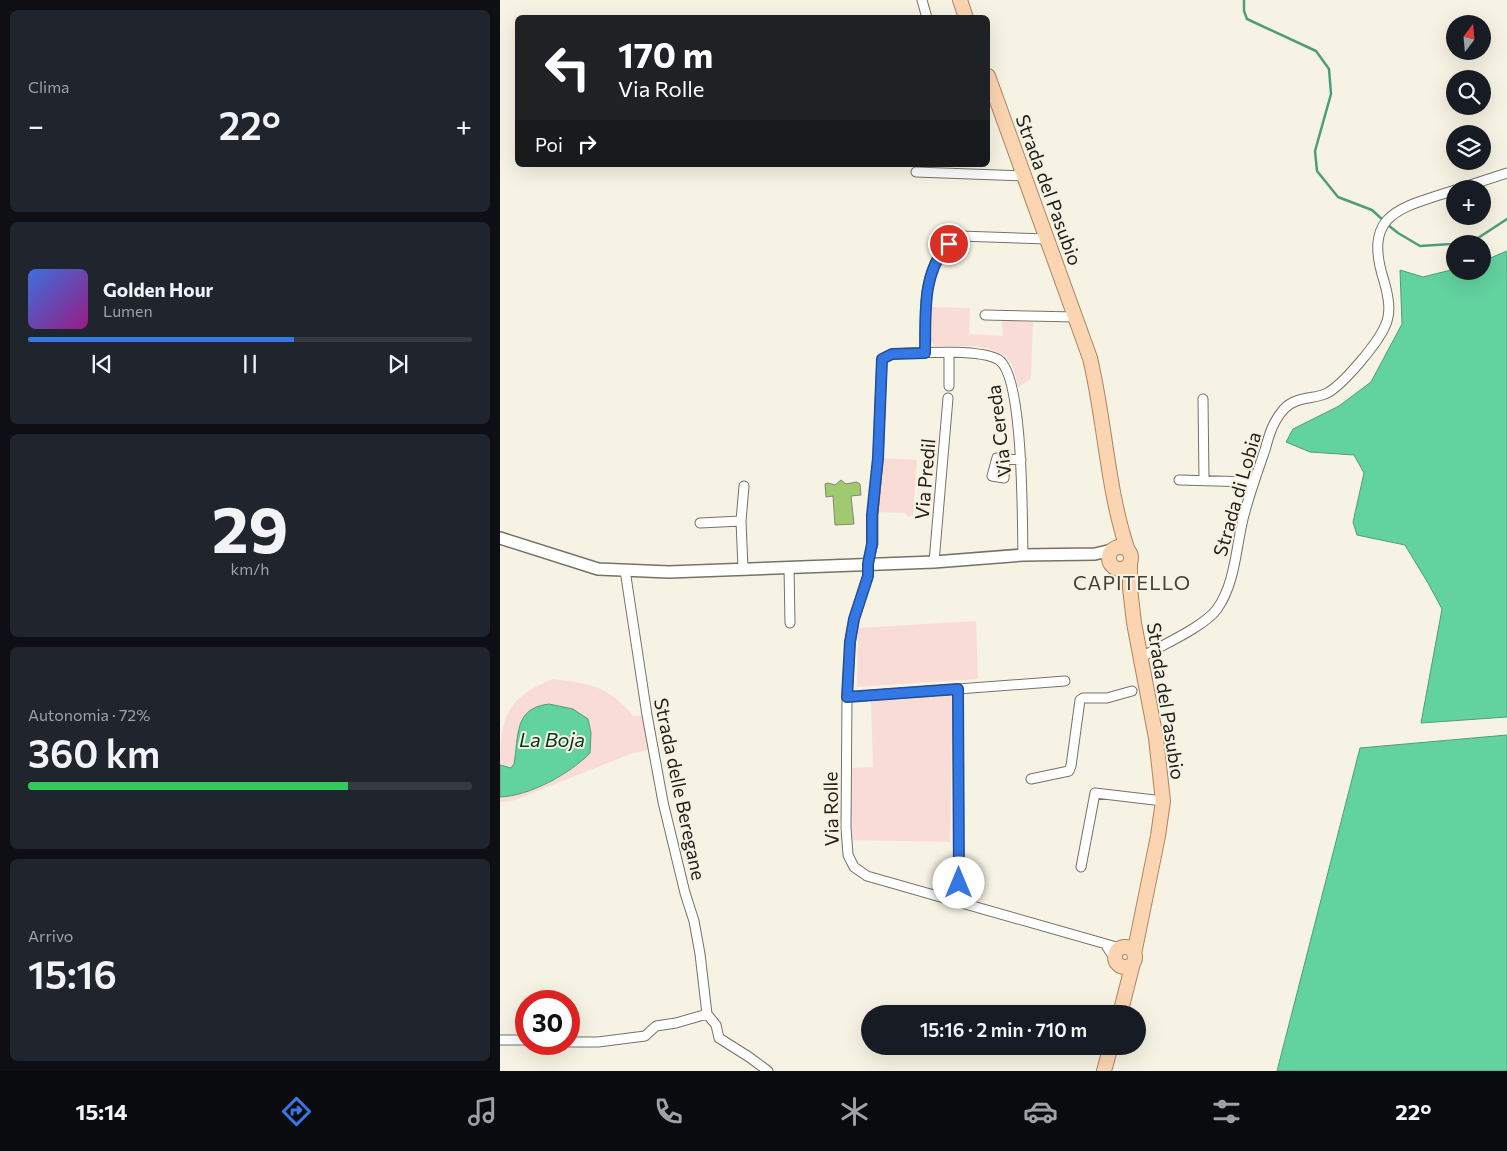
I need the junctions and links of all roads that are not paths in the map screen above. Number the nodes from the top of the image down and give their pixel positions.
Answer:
1 (922, 0) edge
2 (960, 0) edge
3 (926, 15) edge
4 (965, 15) edge
5 (990, 82) edge
6 (916, 172) dead end
7 (1507, 173) edge
8 (1024, 176) junction
9 (1485, 180) edge
10 (1446, 193) edge
11 (1048, 239) junction
12 (985, 315) dead end
13 (1076, 317) junction
14 (925, 353) junction
15 (949, 353) junction
16 (949, 386) dead end
17 (948, 398) dead end
18 (1203, 398) dead end
19 (1005, 459) dead end
20 (1021, 460) junction
21 (1179, 480) dead end
22 (1204, 480) junction
23 (1254, 482) junction
24 (744, 486) dead end
25 (741, 521) junction
26 (700, 523) dead end
27 (500, 538) edge
28 (1023, 555) junction
29 (1115, 555) junction
30 (934, 562) junction
31 (868, 564) junction
32 (789, 567) junction
33 (743, 568) junction
34 (625, 570) junction
35 (790, 623) dead end
36 (1134, 624) junction
37 (1140, 658) junction
38 (1065, 682) dead end
39 (958, 689) junction
40 (1139, 691) junction
41 (847, 697) junction
42 (1031, 779) dead end
43 (1163, 801) junction
44 (1081, 867) dead end
45 (959, 902) junction
46 (1124, 956) junction
47 (1123, 1005) edge
48 (707, 1014) junction
49 (500, 1040) edge
50 (515, 1040) edge
51 (580, 1042) edge
52 (1108, 1055) edge
53 (768, 1071) edge
54 (1104, 1071) edge

1 - 3 street
2 - 4 main road
5 - 8 main road, Strada del Pasubio
6 - 8 street
7 - 9 street, Strada di Lobia
8 - 11 main road, Strada del Pasubio
10 - 23 street, Strada di Lobia
11 - 13 main road, Strada del Pasubio
11 - 14 street
12 - 13 street
13 - 29 main road, Strada del Pasubio
14 - 15 street, Via Cereda
14 - 31 street, Via Cereda
15 - 16 street
15 - 20 street, Via Cereda
17 - 30 street, Via Predil
18 - 22 street
19 - 20 street
20 - 28 street, Via Cereda
21 - 22 street
22 - 23 street
23 - 37 street, Strada di Lobia
24 - 25 street
25 - 26 street
25 - 33 street
27 - 34 street
28 - 29 street
28 - 30 street
29 - 36 main road
29 - 36 main road, Strada del Pasubio
30 - 31 street
31 - 32 street
31 - 41 street, Via Rolle
32 - 33 street
32 - 35 street
33 - 34 street
34 - 48 street, Strada delle Beregane
36 - 37 main road, Strada del Pasubio
37 - 40 main road, Strada del Pasubio
38 - 39 street
39 - 41 street
39 - 45 street
40 - 42 street
40 - 43 main road, Strada del Pasubio
41 - 45 street, Via Rolle
43 - 44 street
43 - 46 main road, Strada del Pasubio
45 - 46 street, Via Rolle
46 - 47 main road
48 - 51 street
48 - 53 street, Strada delle Beregane
49 - 50 street
52 - 54 main road

